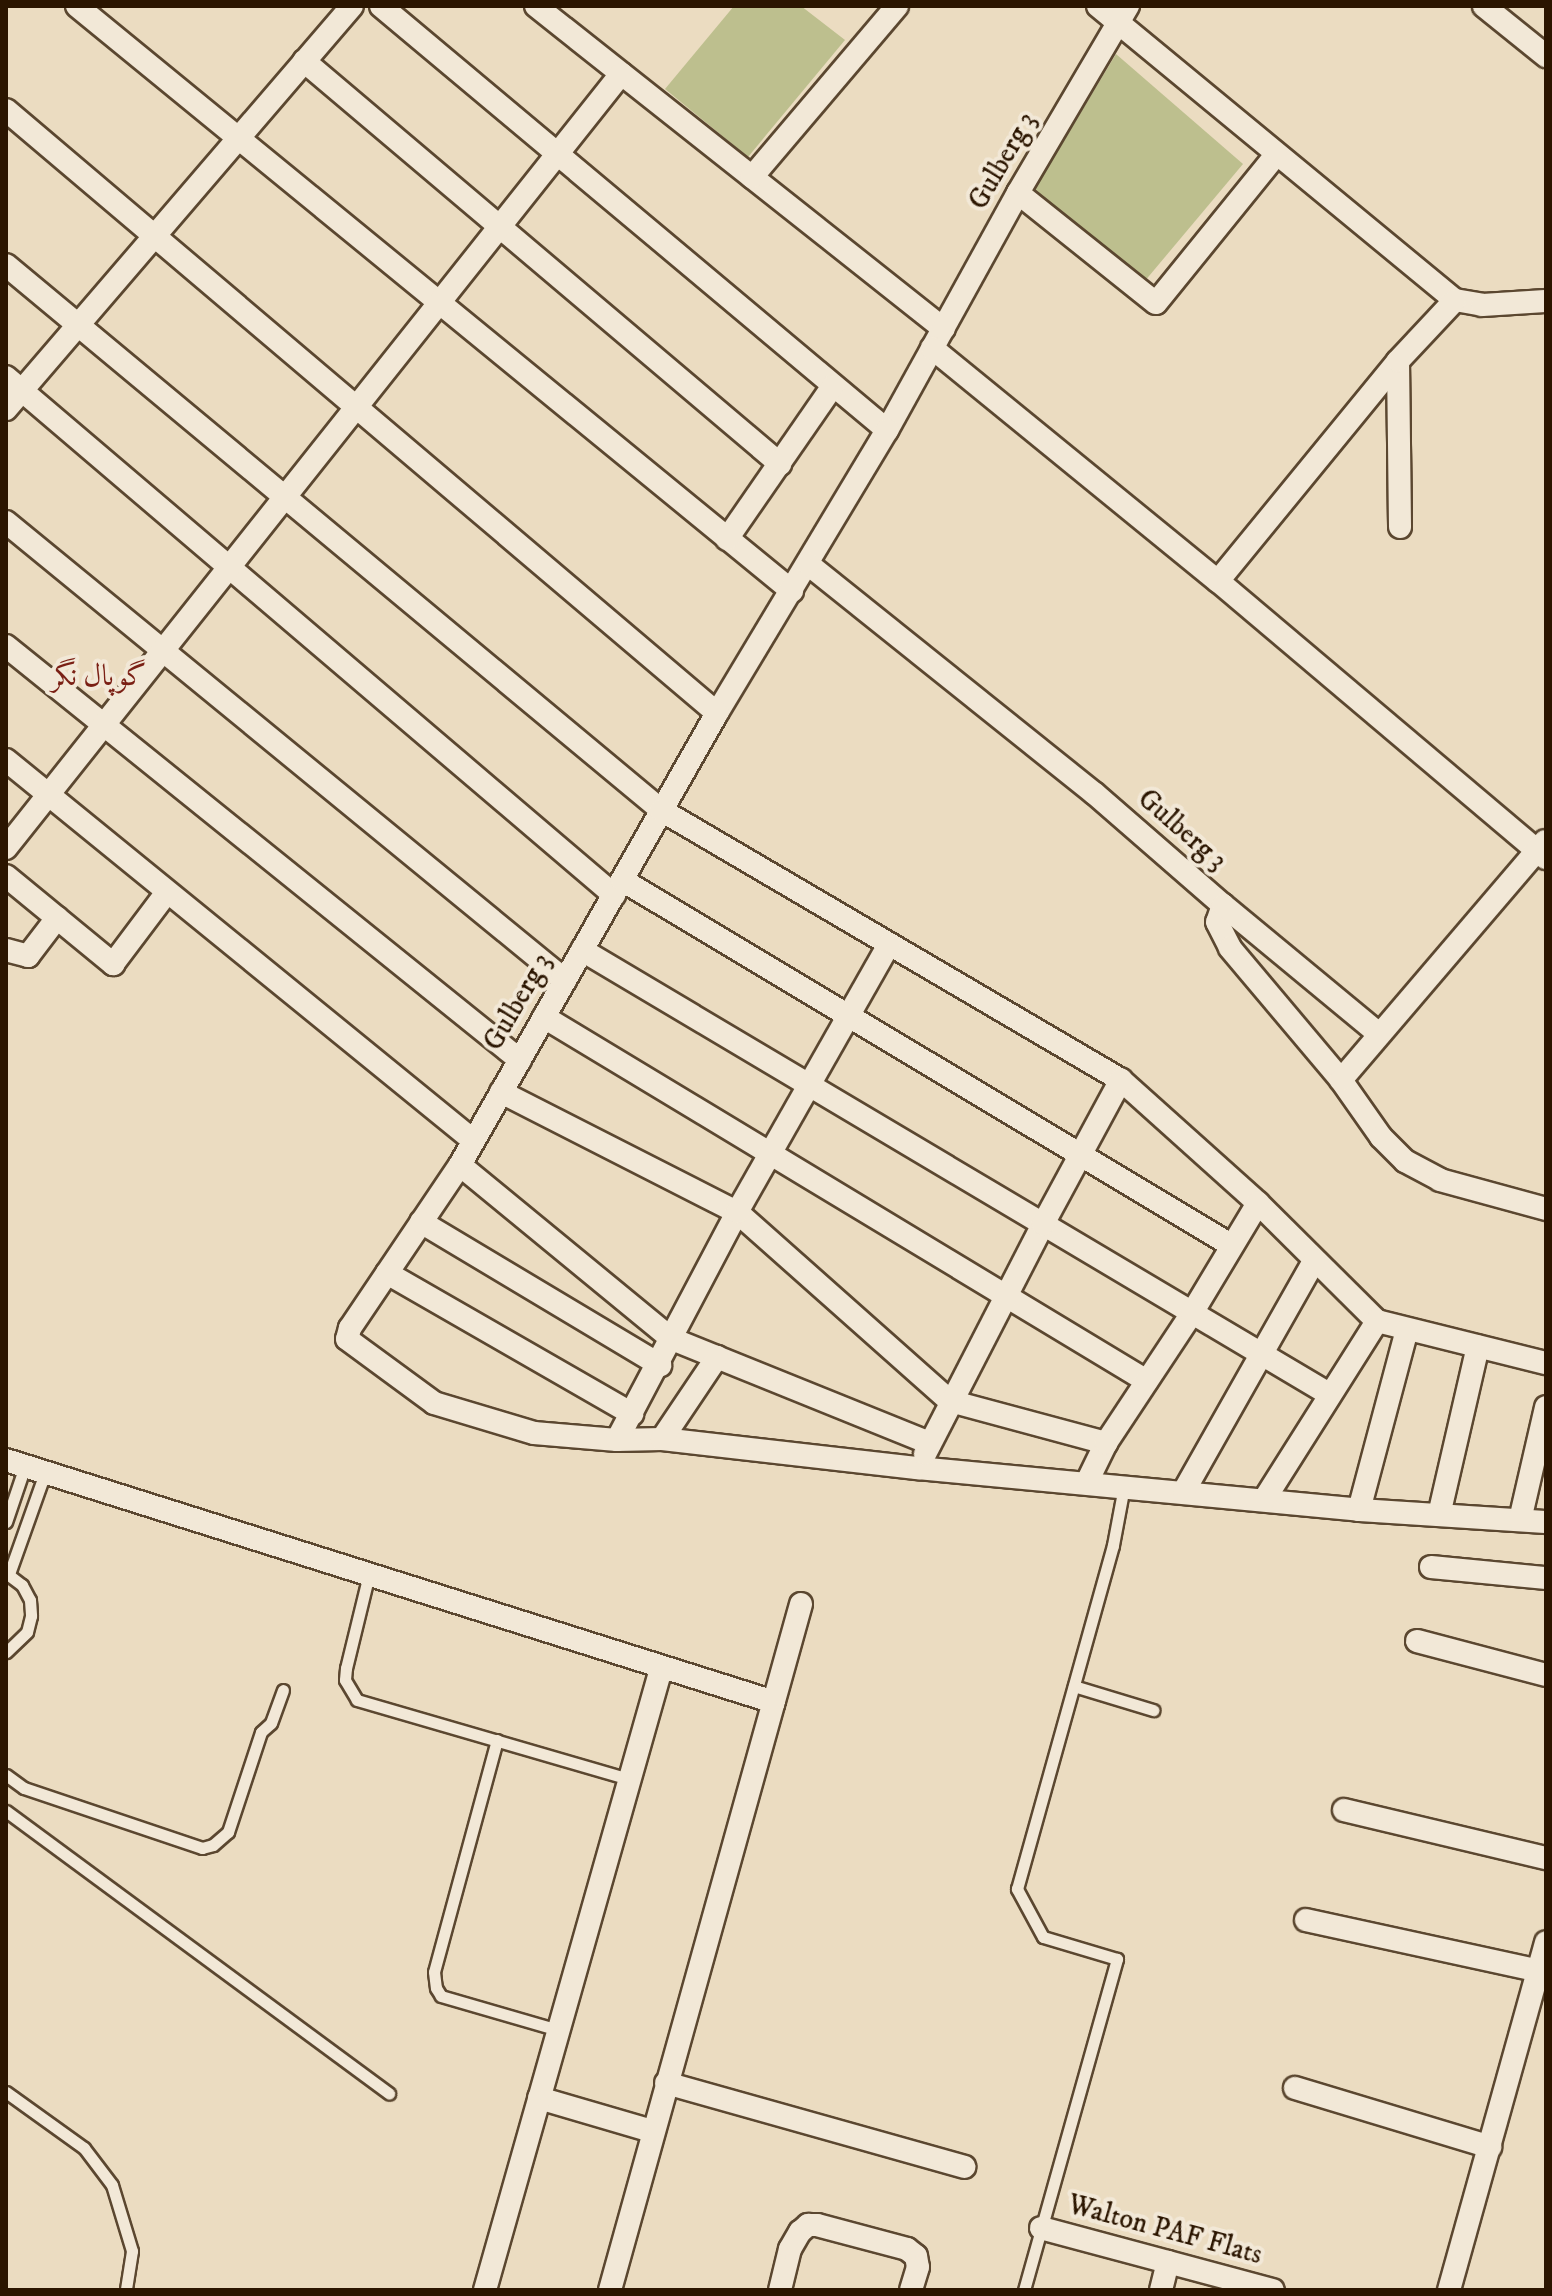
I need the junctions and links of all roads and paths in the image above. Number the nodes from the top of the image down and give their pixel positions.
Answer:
1 (77, 6) edge
2 (352, 6) edge
3 (381, 6) edge
4 (536, 6) edge
5 (897, 6) edge
6 (1098, 6) edge
7 (1484, 6) edge
8 (1123, 14) edge
9 (1546, 56) edge
10 (304, 61) junction
11 (621, 74) junction
12 (6, 110) edge
13 (238, 138) junction
14 (557, 154) junction
15 (1276, 155) junction
16 (752, 177) junction
17 (1018, 193) junction
18 (500, 227) junction
19 (156, 234) junction
20 (6, 265) edge
21 (1455, 300) junction
22 (1546, 301) edge
23 (439, 303) junction
24 (79, 324) junction
25 (938, 338) junction
26 (1398, 361) junction
27 (14, 384) edge
28 (833, 386) junction
29 (357, 406) junction
30 (6, 409) edge
31 (887, 430) junction
32 (780, 464) junction
33 (286, 496) junction
34 (6, 522) edge
35 (1400, 527) dead end
36 (727, 539) junction
37 (808, 564) junction
38 (229, 567) junction
39 (1218, 581) junction
40 (792, 591) junction
41 (6, 646) edge
42 (163, 651) junction
43 (717, 713) junction
44 (104, 725) junction
45 (6, 760) edge
46 (48, 795) junction
47 (661, 810) junction
48 (6, 848) edge
49 (1543, 849) edge
50 (6, 876) edge
51 (618, 887) junction
52 (167, 892) junction
53 (1223, 905) junction
54 (57, 918) junction
55 (889, 944) junction
56 (6, 950) edge
57 (582, 950) junction
58 (565, 980) junction
59 (848, 1015) junction
60 (544, 1017) junction
61 (1379, 1034) junction
62 (520, 1060) junction
63 (1121, 1080) junction
64 (1341, 1080) junction
65 (809, 1085) junction
66 (501, 1092) junction
67 (474, 1141) junction
68 (770, 1154) junction
69 (1082, 1156) junction
70 (460, 1165) junction
71 (1258, 1203) junction
72 (1546, 1209) edge
73 (737, 1212) junction
74 (421, 1222) junction
75 (1043, 1224) junction
76 (1231, 1245) junction
77 (1314, 1261) junction
78 (387, 1273) junction
79 (1004, 1297) junction
80 (1192, 1313) junction
81 (1377, 1321) junction
82 (1407, 1329) junction
83 (672, 1339) junction
84 (1478, 1346) junction
85 (1261, 1354) junction
86 (717, 1357) junction
87 (1546, 1363) edge
88 (660, 1365) junction
89 (1147, 1381) junction
90 (1329, 1394) junction
91 (950, 1401) junction
92 (1546, 1407) edge
93 (632, 1414) junction
94 (662, 1439) junction
95 (617, 1440) junction
96 (930, 1443) junction
97 (1106, 1443) junction
98 (25, 1466) edge
99 (918, 1468) junction
100 (1087, 1482) junction
101 (1124, 1485) junction
102 (1184, 1491) junction
103 (1264, 1500) junction
104 (1359, 1510) junction
105 (1439, 1515) junction
106 (1520, 1520) junction
107 (6, 1522) edge
108 (1546, 1522) edge
109 (1431, 1567) dead end
110 (8, 1574) edge
111 (369, 1574) junction
112 (1546, 1578) edge
113 (801, 1604) dead end
114 (1417, 1641) dead end
115 (6, 1652) edge
116 (661, 1669) junction
117 (1546, 1675) edge
118 (1074, 1686) junction
119 (283, 1690) dead end
120 (774, 1702) junction
121 (1153, 1710) dead end
122 (497, 1740) junction
123 (6, 1775) edge
124 (629, 1779) junction
125 (1344, 1810) dead end
126 (6, 1811) edge
127 (1546, 1858) edge
128 (1306, 1920) dead end
129 (1546, 1942) edge
130 (1539, 1971) junction
131 (558, 2030) junction
132 (666, 2083) junction
133 (1295, 2088) dead end
134 (6, 2092) edge
135 (389, 2093) dead end
136 (539, 2098) junction
137 (652, 2131) junction
138 (1490, 2147) junction
139 (964, 2167) dead end
140 (1041, 2228) junction
141 (1168, 2262) junction
142 (126, 2290) edge
143 (485, 2290) edge
144 (610, 2290) edge
145 (780, 2290) edge
146 (911, 2290) edge
147 (1024, 2290) edge
148 (1161, 2290) edge
149 (1273, 2290) edge
150 (1449, 2290) edge

1 - 13 street
2 - 10 street
3 - 14 street
4 - 11 street
5 - 16 street
6 - 8 street
7 - 9 street
8 - 15 street
8 - 17 street, Gulberg 3
10 - 13 street
10 - 18 street
11 - 14 street
11 - 16 street
12 - 19 street
13 - 19 street
13 - 23 street
14 - 18 street
14 - 28 street
15 - 17 street
15 - 21 street
16 - 25 street
17 - 25 street, Gulberg 3
18 - 23 street
18 - 32 street
19 - 24 street
19 - 29 street
20 - 24 street
21 - 22 street
21 - 26 street
23 - 29 street
23 - 36 street
24 - 27 street
24 - 33 street
25 - 31 street, Gulberg 3
25 - 39 street
26 - 35 street
26 - 39 street
27 - 30 street
27 - 38 street
28 - 31 street
28 - 32 street
29 - 33 street
29 - 43 street
31 - 37 street, Gulberg 3
32 - 36 street
33 - 38 street
33 - 47 street
34 - 42 street
36 - 40 street
37 - 40 street, Gulberg 3
37 - 53 street, Gulberg 3
38 - 42 street
38 - 51 street
39 - 49 street
40 - 43 street, Gulberg 3
41 - 44 street
42 - 44 street
42 - 58 street
43 - 47 street, Gulberg 3
44 - 46 street
44 - 62 street
45 - 46 street
46 - 48 street
46 - 52 street
47 - 51 street, Gulberg 3
47 - 55 street
49 - 61 street
50 - 54 street
51 - 57 street, Gulberg 3
51 - 59 street
52 - 54 street
52 - 67 street
53 - 61 street
53 - 64 street, Gulberg 3
54 - 56 street
55 - 59 street
55 - 63 street
57 - 58 street, Gulberg 3
57 - 65 street
58 - 60 street, Gulberg 3
59 - 65 street
59 - 69 street
60 - 62 street, Gulberg 3
60 - 68 street
61 - 64 street
62 - 66 street, Gulberg 3
63 - 69 street
63 - 71 street
64 - 72 street, Gulberg 3
65 - 68 street
65 - 75 street
66 - 67 street, Gulberg 3
66 - 73 street
67 - 70 street, Gulberg 3
68 - 73 street
68 - 79 street
69 - 75 street
69 - 76 street
70 - 74 street, Gulberg 3
70 - 83 street
71 - 76 street
71 - 77 street
73 - 83 street
73 - 91 street
74 - 78 street, Gulberg 3
74 - 88 street
75 - 79 street
75 - 80 street
76 - 80 street
77 - 81 street
77 - 85 street
78 - 93 street
78 - 95 street, Gulberg 3
79 - 89 street
79 - 91 street
80 - 85 street
80 - 89 street
81 - 82 street
81 - 90 street
82 - 84 street
82 - 104 street
83 - 86 street
83 - 88 street
84 - 87 street
84 - 105 street
85 - 90 street
85 - 102 street
86 - 94 street
86 - 96 street
88 - 93 street
89 - 97 street
90 - 103 street
91 - 96 street
91 - 97 street
92 - 106 street
93 - 95 street
94 - 95 street
94 - 99 street
96 - 99 street
97 - 100 street
98 - 107 lane
98 - 110 lane
98 - 111 street
99 - 100 street
100 - 101 street
101 - 102 street
101 - 118 lane
102 - 103 street
103 - 104 street
104 - 105 street
105 - 106 street
106 - 108 street
109 - 112 street
110 - 115 lane
111 - 116 street
111 - 122 lane
113 - 120 street
114 - 117 street
116 - 120 street
116 - 124 street
118 - 121 lane
118 - 140 lane
119 - 123 lane
120 - 132 street
122 - 124 lane
122 - 131 lane
124 - 131 street
125 - 127 street
126 - 135 lane
128 - 130 street
129 - 130 street
130 - 138 street
131 - 136 street
132 - 137 street
132 - 139 street
133 - 138 street
134 - 142 lane
136 - 137 street
136 - 143 street
137 - 144 street
138 - 150 street
140 - 141 street, Walton PAF Flats
140 - 147 lane
141 - 148 street
141 - 149 street, Walton PAF Flats
145 - 146 street

